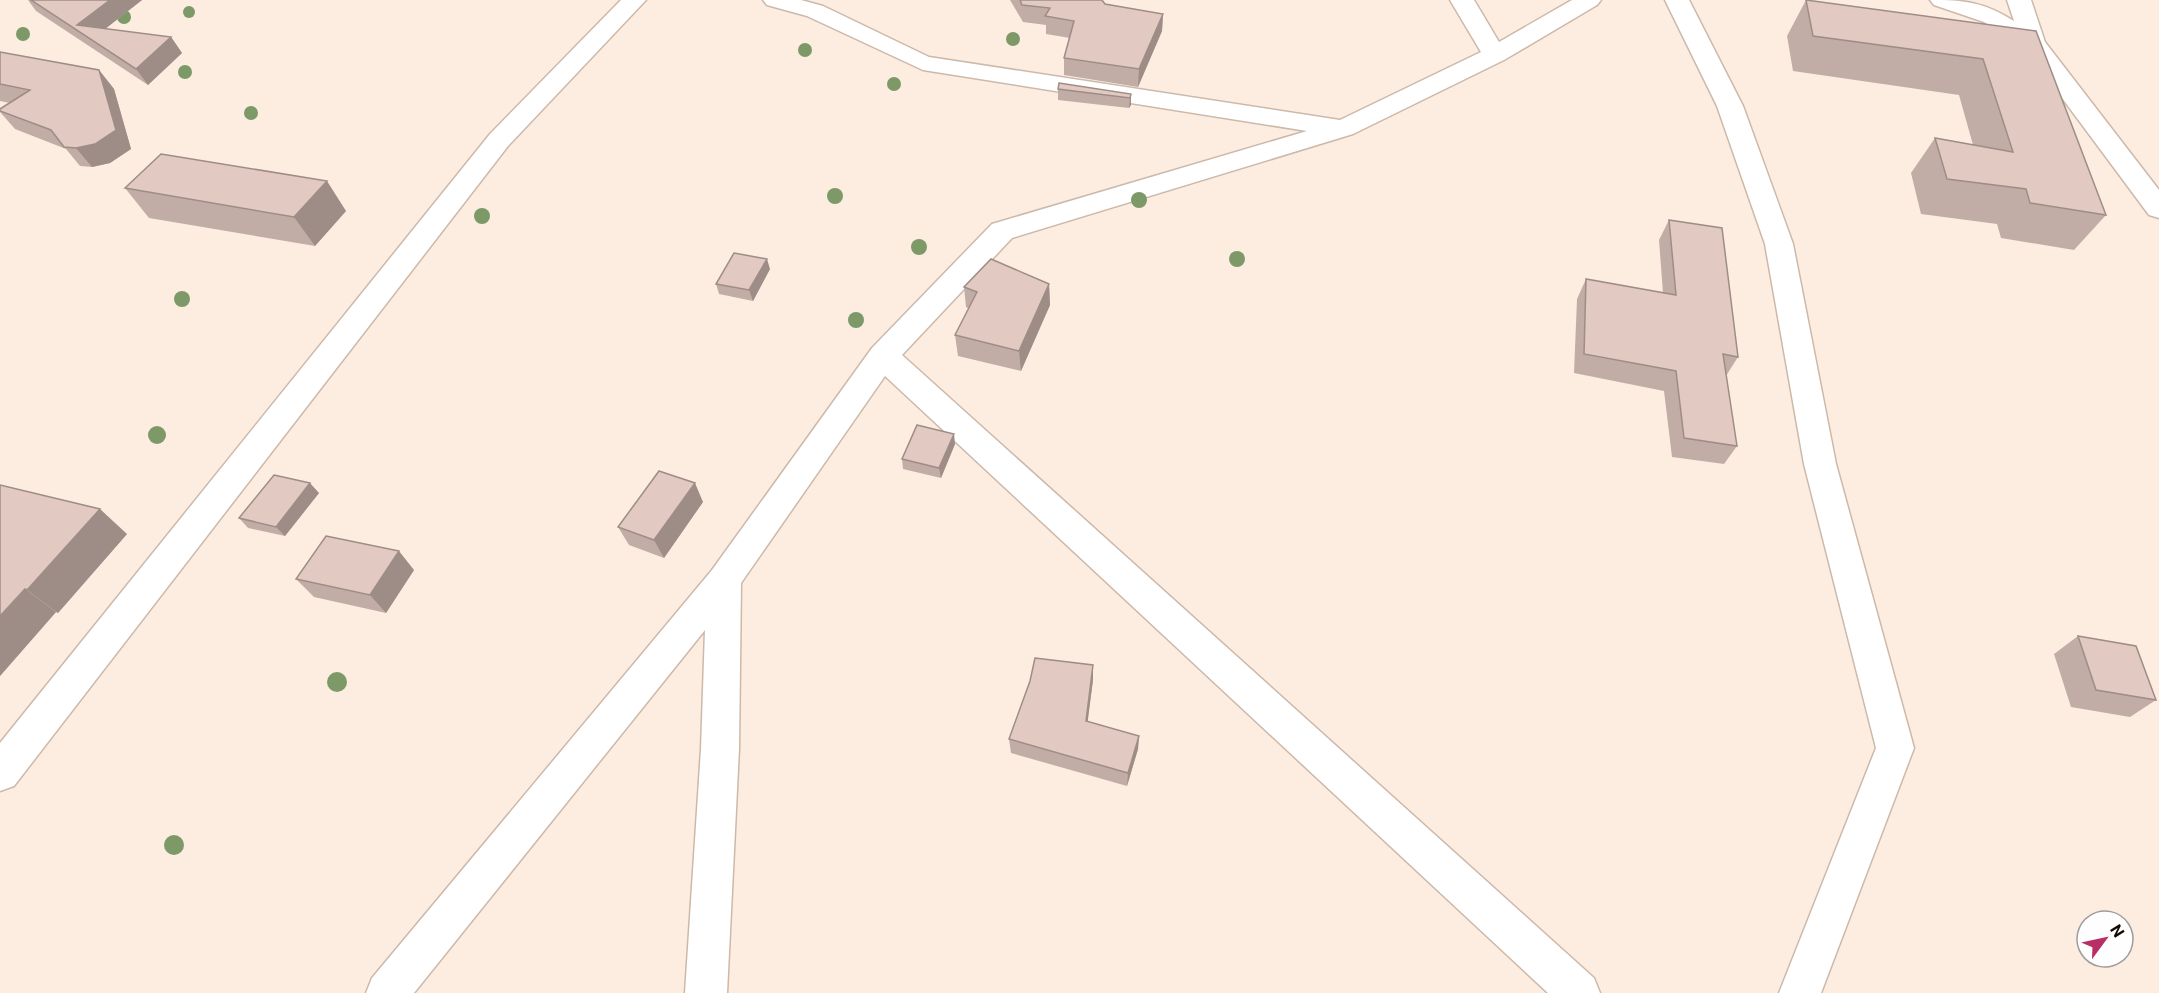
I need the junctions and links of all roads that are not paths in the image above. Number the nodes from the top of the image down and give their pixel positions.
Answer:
1 (634, 0) edge
2 (775, 0) edge
3 (1462, 0) edge
4 (1589, 0) edge
5 (1677, 0) edge
6 (1942, 0) edge
7 (2019, 0) edge
8 (2033, 43) junction
9 (1495, 55) junction
10 (1344, 128) junction
11 (2159, 209) edge
12 (883, 356) junction
13 (724, 580) junction
14 (0, 773) edge
15 (387, 993) edge
16 (706, 993) edge
17 (1579, 993) edge
18 (1800, 993) edge

1 - 14 street
2 - 10 street
3 - 9 street
4 - 9 street
5 - 18 street
6 - 8 street
7 - 8 street
8 - 11 street
9 - 10 street
10 - 12 street
12 - 13 street
12 - 17 street
13 - 15 street
13 - 16 street

